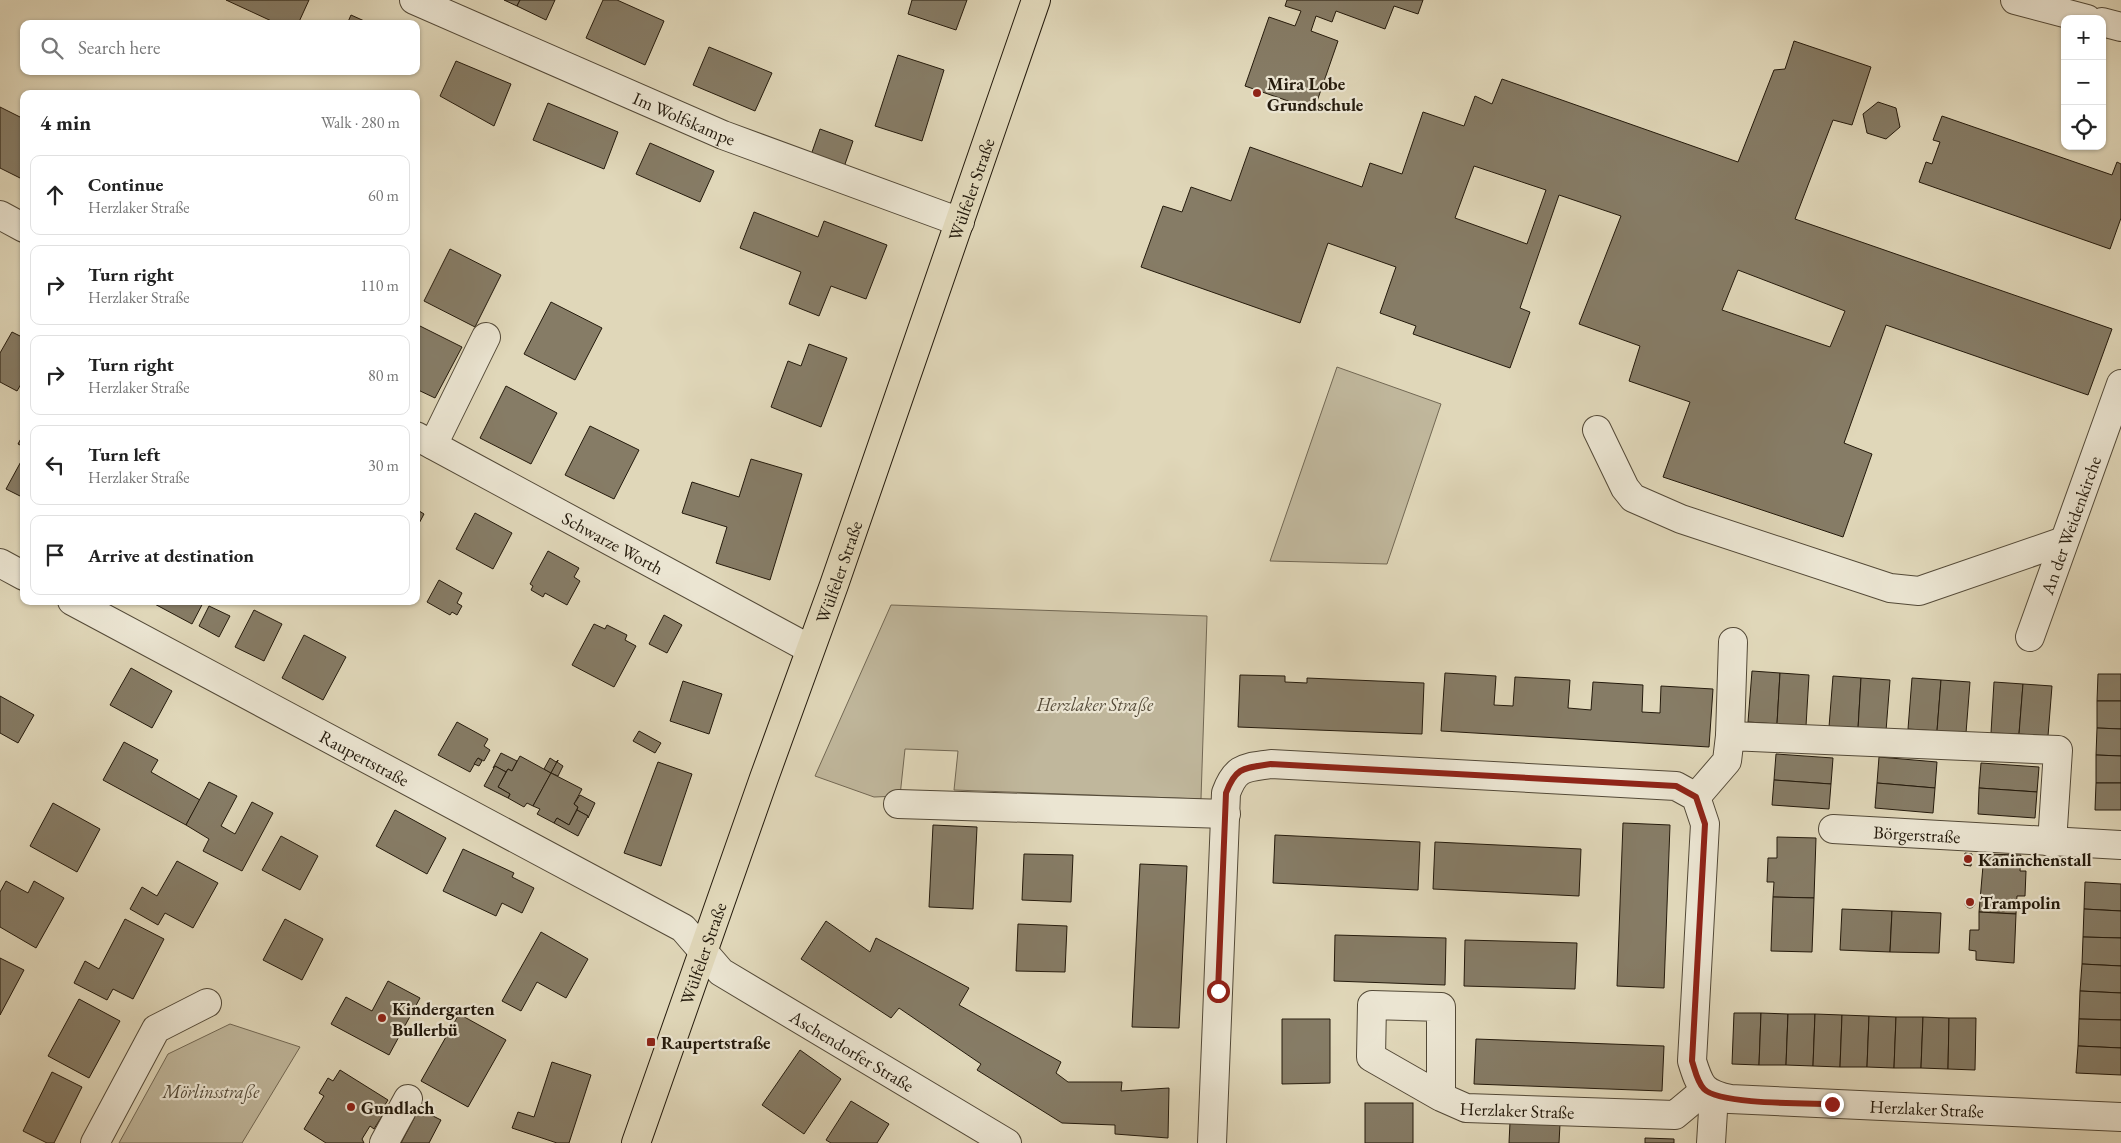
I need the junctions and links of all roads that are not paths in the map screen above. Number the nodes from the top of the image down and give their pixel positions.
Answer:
1 (414, 0) edge
2 (1036, 0) edge
3 (2014, 0) edge
4 (2072, 15) edge
5 (2106, 23) edge
6 (2121, 27) edge
7 (0, 215) edge
8 (960, 222) junction
9 (20, 226) edge
10 (486, 337) dead end
11 (2121, 384) edge
12 (1598, 430) dead end
13 (424, 440) edge
14 (2064, 542) junction
15 (0, 563) edge
16 (20, 574) edge
17 (79, 605) edge
18 (2030, 637) dead end
19 (1733, 642) dead end
20 (810, 649) junction
21 (1730, 736) junction
22 (1696, 797) junction
23 (898, 804) dead end
24 (1226, 814) junction
25 (1833, 829) dead end
26 (2052, 843) junction
27 (2121, 845) edge
28 (704, 951) junction
29 (207, 1003) dead end
30 (1709, 1093) junction
31 (1441, 1097) dead end
32 (408, 1099) dead end
33 (2121, 1117) edge
34 (95, 1143) edge
35 (384, 1143) edge
36 (636, 1143) edge
37 (1007, 1143) edge
38 (1212, 1143) edge
39 (1711, 1143) edge

1 - 8 street, Im Wolfskampe
2 - 8 main road, Wülfeler Straße
3 - 4 street
5 - 6 street
7 - 9 street
8 - 20 main road, Wülfeler Straße
10 - 13 street
11 - 14 street, An der Weidenkirche
12 - 14 street
13 - 20 street, Schwarze Worth
14 - 18 street, An der Weidenkirche
15 - 16 street
17 - 28 street, Raupertstraße
19 - 21 street
20 - 28 main road, Wülfeler Straße
21 - 22 street
21 - 26 street
22 - 24 street
22 - 30 street
23 - 24 street
24 - 38 street
25 - 26 street, Börgerstraße
26 - 27 street, Börgerstraße
28 - 36 main road, Wülfeler Straße
28 - 37 street, Aschendorfer Straße
29 - 34 street
30 - 31 street, Herzlaker Straße
30 - 33 street, Herzlaker Straße
30 - 39 street
32 - 35 street

